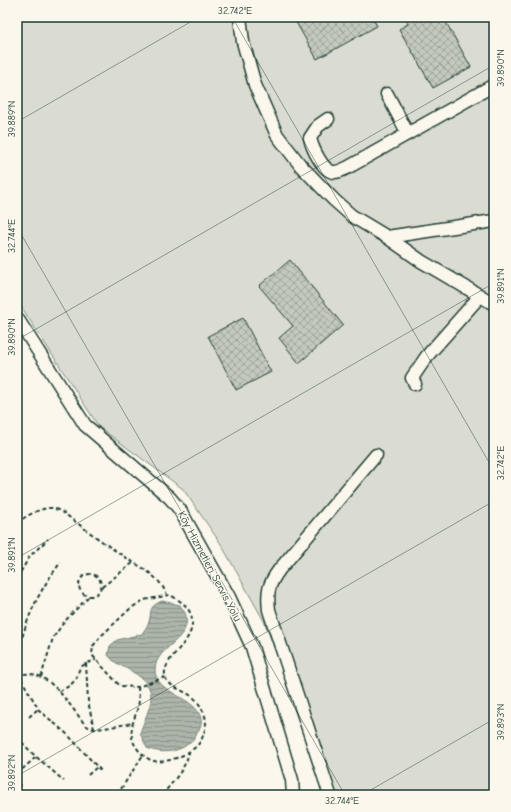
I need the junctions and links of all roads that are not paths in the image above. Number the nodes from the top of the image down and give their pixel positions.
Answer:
1 (240, 17) edge
2 (494, 85) edge
3 (387, 94) dead end
4 (328, 119) dead end
5 (408, 134) junction
6 (494, 221) edge
7 (387, 236) junction
8 (480, 296) junction
9 (494, 304) edge
10 (17, 318) edge
11 (22, 335) edge
12 (415, 384) dead end
13 (376, 455) dead end
14 (293, 795) edge
15 (330, 795) edge

1 - 7 street
2 - 5 street
3 - 5 street
4 - 5 street
6 - 7 street
7 - 8 street
8 - 9 street
8 - 12 street
10 - 11 street, Köy Hizmetleri Servis Yolu
11 - 14 street, Köy Hizmetleri Servis Yolu
13 - 15 street

